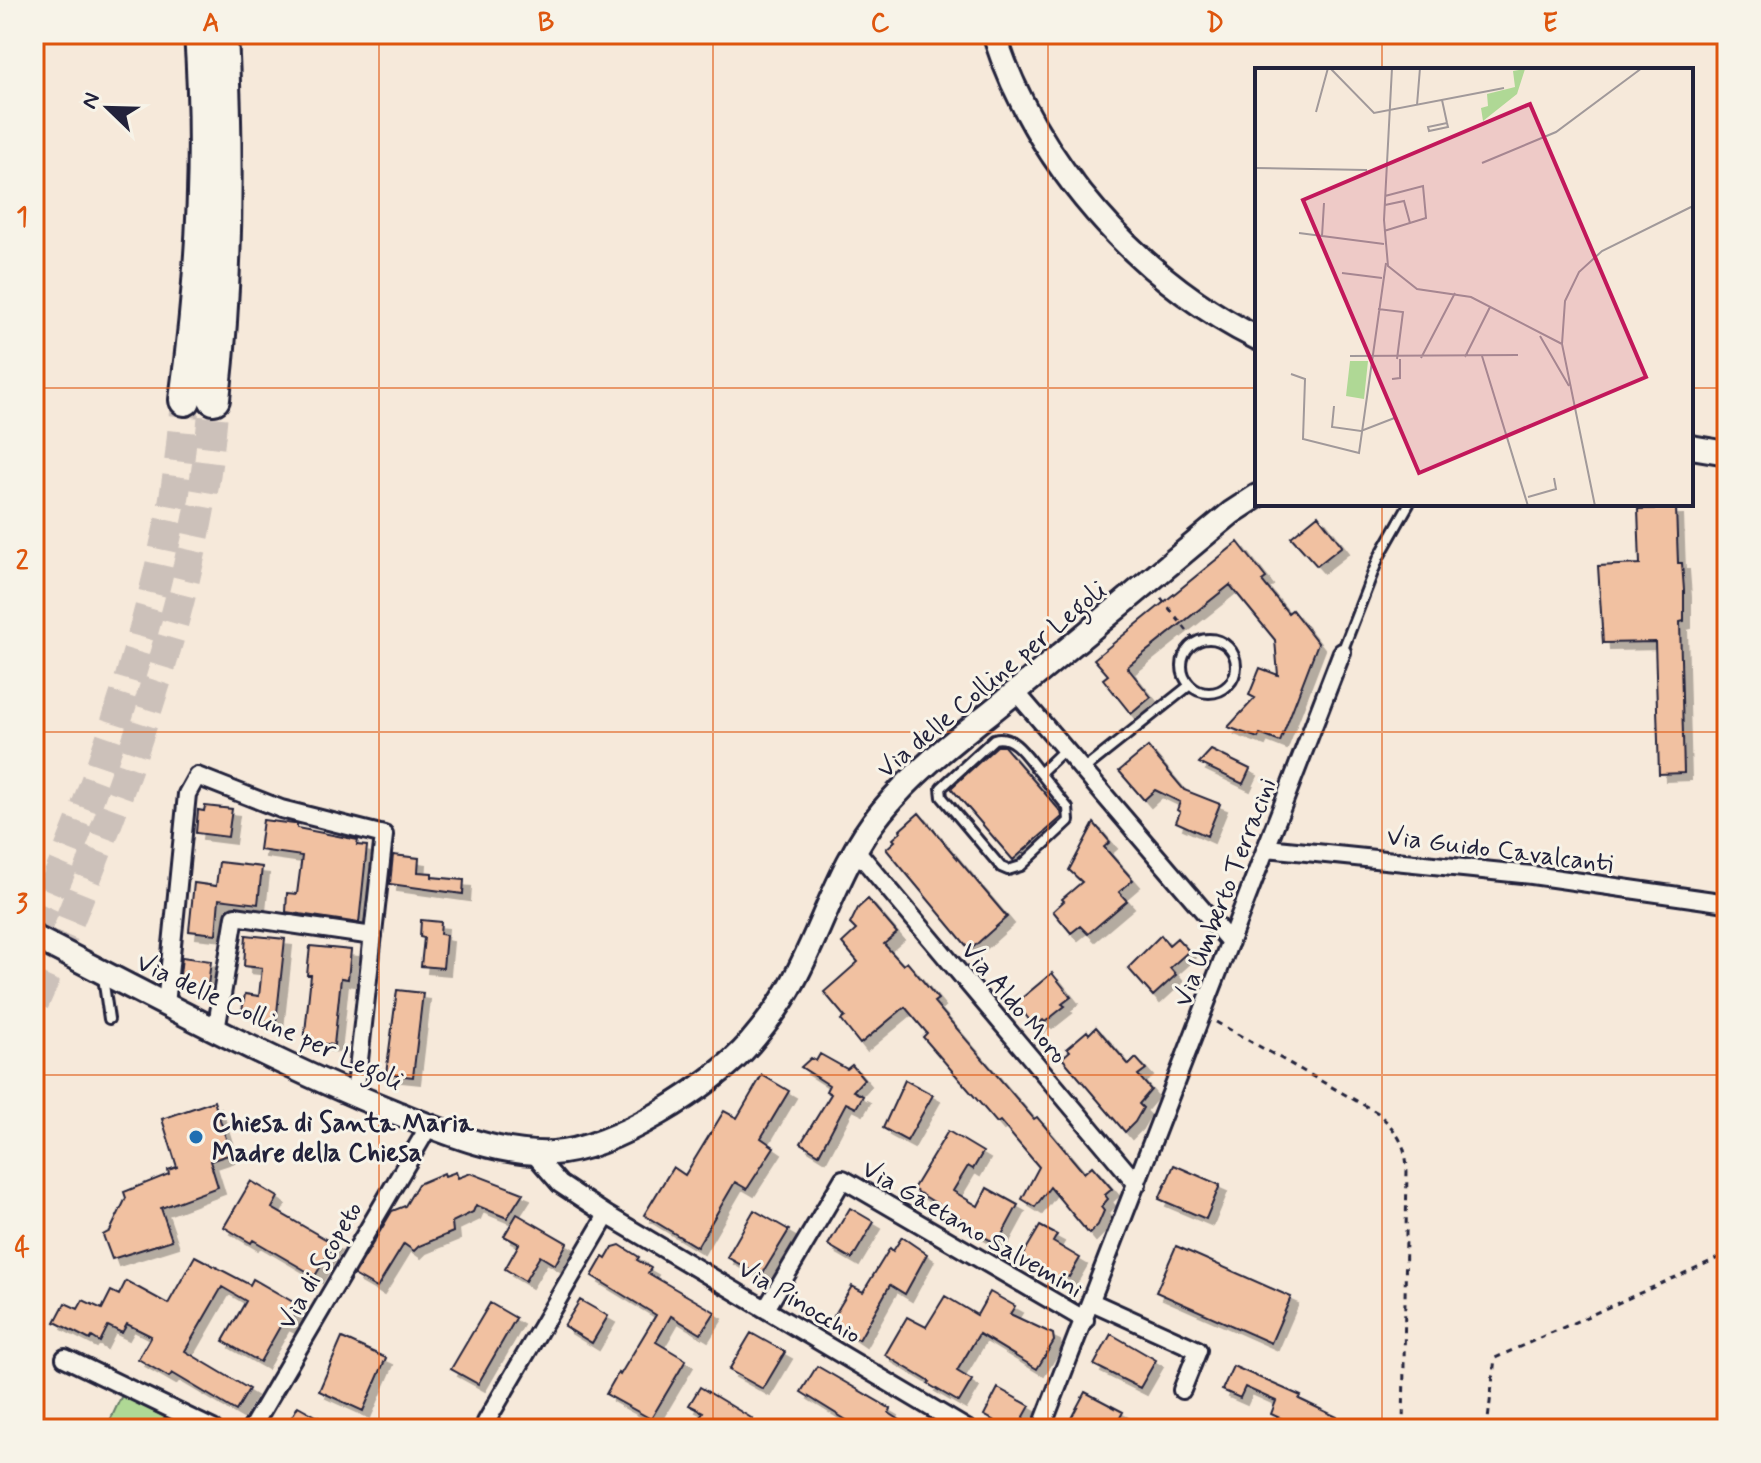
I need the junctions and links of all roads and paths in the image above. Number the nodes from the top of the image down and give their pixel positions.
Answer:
1 (200, 34) edge
2 (222, 34) edge
3 (994, 34) edge
4 (1255, 337) edge
5 (1693, 447) edge
6 (1727, 453) edge
7 (1255, 497) edge
8 (1408, 506) edge
9 (1149, 581) junction
10 (1196, 642) junction
11 (1342, 652) joint
12 (1190, 685) junction
13 (1016, 692) junction
14 (1065, 749) junction
15 (1083, 771) junction
16 (1040, 773) junction
17 (1267, 848) junction
18 (856, 850) junction
19 (1727, 903) edge
20 (373, 936) junction
21 (34, 937) edge
22 (1230, 942) junction
23 (102, 972) junction
24 (166, 1005) junction
25 (1203, 1014) junction
26 (109, 1019) dead end
27 (216, 1031) junction
28 (355, 1096) junction
29 (429, 1126) junction
30 (533, 1153) junction
31 (1137, 1184) junction
32 (607, 1215) junction
33 (1727, 1254) edge
34 (1092, 1302) junction
35 (766, 1309) junction
36 (1085, 1320) junction
37 (65, 1358) dead end
38 (1182, 1390) dead end
39 (486, 1422) dead end
40 (213, 1429) edge
41 (251, 1429) edge
42 (967, 1429) edge
43 (1041, 1429) edge
44 (1403, 1429) edge
45 (1487, 1429) edge

1 - 2 highway
3 - 4 street
5 - 6 street
7 - 9 street, Via delle Colline per Legoli
8 - 11 lane, Via Umberto Terracini
9 - 10 path
9 - 13 street, Via delle Colline per Legoli
10 - 12 lane
10 - 12 lane
11 - 17 street, Via Umberto Terracini
12 - 15 lane
13 - 14 street
13 - 18 street, Via delle Colline per Legoli
14 - 15 street
14 - 16 lane
15 - 22 street
16 - 16 lane
17 - 19 street, Via Guido Cavalcanti
17 - 22 street, Via Umberto Terracini
18 - 30 street, Via delle Colline per Legoli
18 - 31 street, Via Aldo Moro
20 - 24 street
20 - 27 street
20 - 28 street
21 - 23 street, Via delle Colline per Legoli
22 - 25 street, Via Umberto Terracini
23 - 24 street, Via delle Colline per Legoli
23 - 26 lane
24 - 27 street, Via delle Colline per Legoli
25 - 31 street, Via Umberto Terracini
25 - 44 path
27 - 28 street, Via delle Colline per Legoli
28 - 29 street, Via delle Colline per Legoli
29 - 30 street, Via delle Colline per Legoli
29 - 41 street, Via di Scopeto
30 - 32 street, Via Pinocchio
31 - 34 street, Via Umberto Terracini
32 - 35 street, Via Pinocchio
32 - 39 street
33 - 45 path
34 - 36 street, Via Umberto Terracini
34 - 38 street
35 - 36 street, Via Gaetano Salvemini
35 - 42 street, Via Pinocchio
36 - 43 street, Via Umberto Terracini
37 - 40 street

